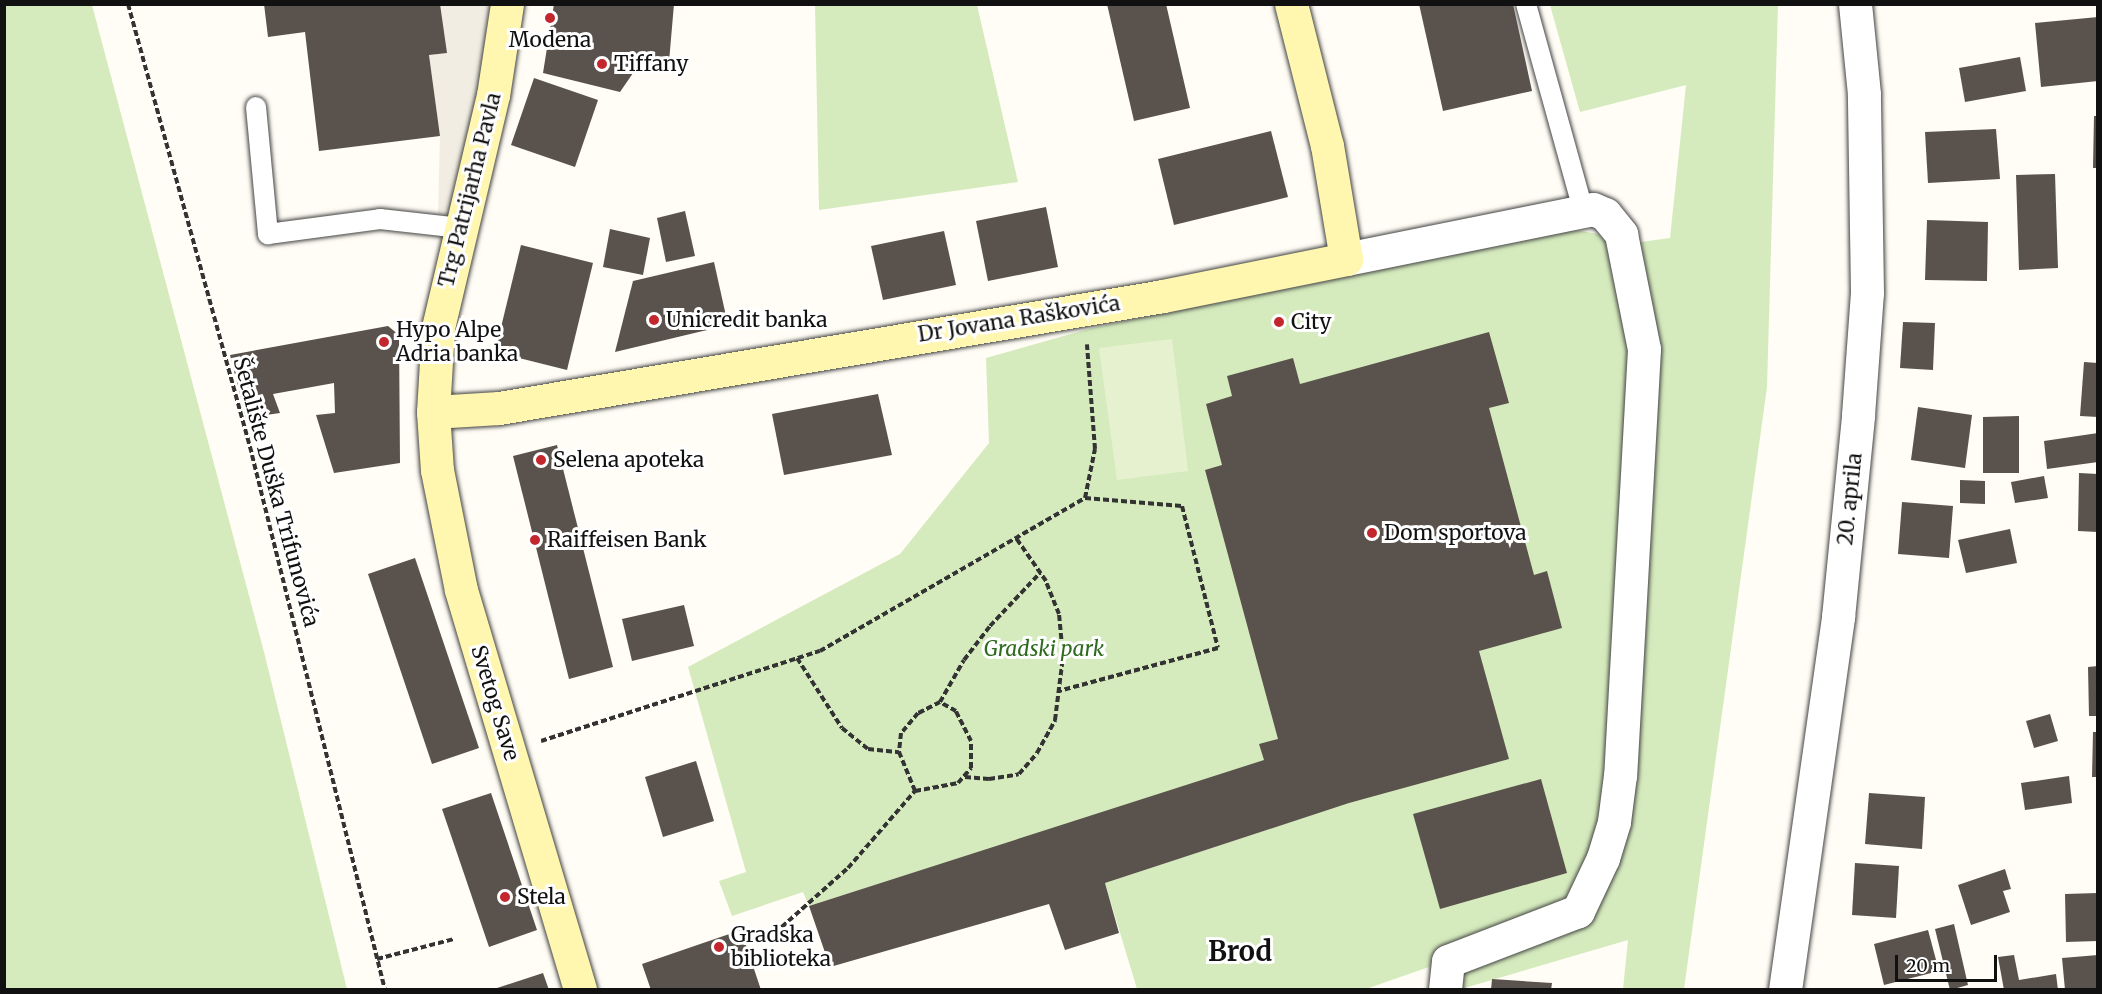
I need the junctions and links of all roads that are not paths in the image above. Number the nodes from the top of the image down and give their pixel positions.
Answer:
1 (507, 4) edge
2 (1291, 4) edge
3 (1526, 4) edge
4 (1856, 4) edge
5 (256, 107) dead end
6 (1583, 209) junction
7 (460, 228) junction
8 (1346, 259) junction
9 (433, 412) junction
10 (1446, 975) edge
11 (580, 990) edge
12 (1785, 990) edge

1 - 7 street, Trg Patrijarha Pavla
2 - 8 street
3 - 6 lane
4 - 12 street, 20. aprila
5 - 7 lane
6 - 8 street
6 - 10 street
7 - 9 street, Trg Patrijarha Pavla
8 - 9 street, Dr Jovana Raškovića
9 - 11 street, Svetog Save

